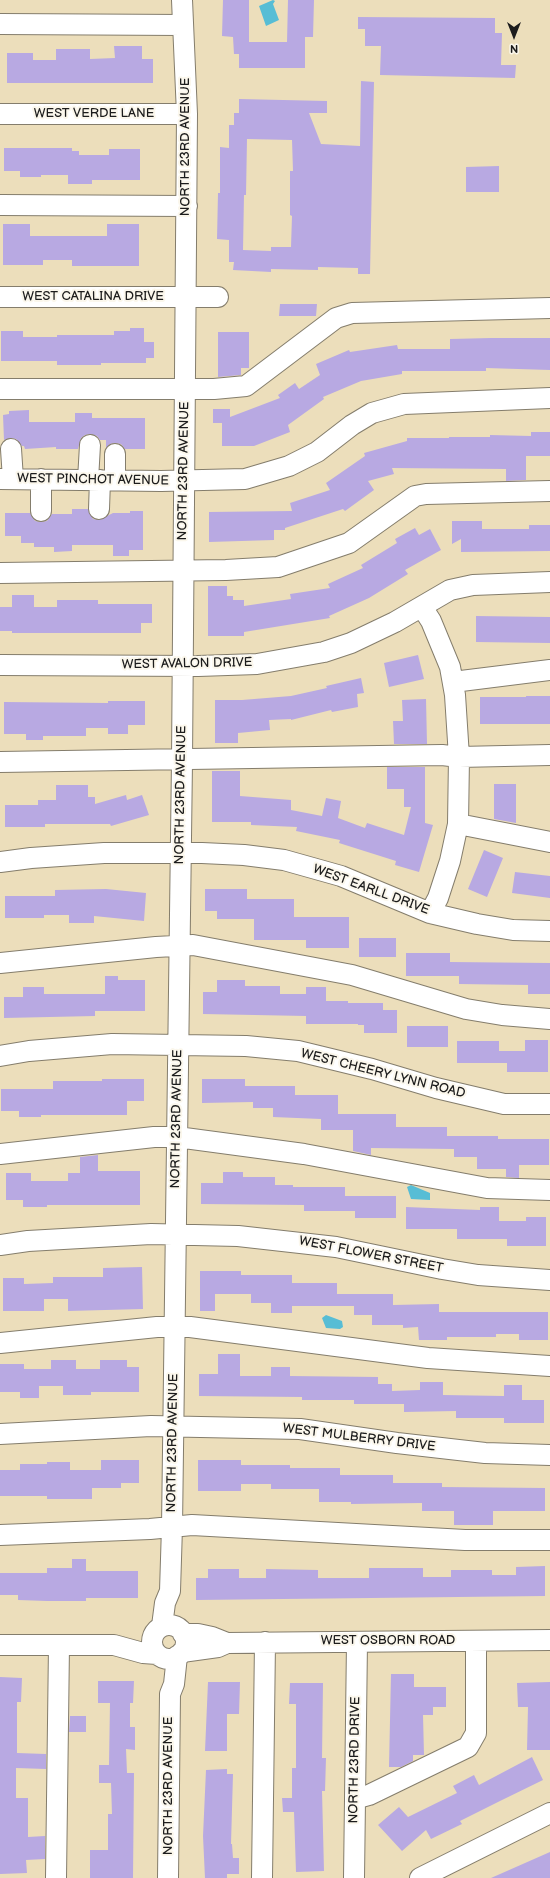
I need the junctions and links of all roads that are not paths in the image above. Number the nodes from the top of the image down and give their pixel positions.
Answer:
1 (182, 0) edge
2 (0, 24) edge
3 (183, 25) junction
4 (0, 114) edge
5 (188, 114) junction
6 (0, 205) edge
7 (187, 206) junction
8 (0, 297) edge
9 (186, 297) junction
10 (218, 297) dead end
11 (550, 308) edge
12 (185, 388) junction
13 (0, 389) edge
14 (550, 398) edge
15 (90, 445) dead end
16 (11, 449) dead end
17 (116, 454) dead end
18 (7, 479) edge
19 (41, 480) junction
20 (101, 480) junction
21 (184, 481) junction
22 (550, 491) edge
23 (99, 509) dead end
24 (41, 511) dead end
25 (183, 570) junction
26 (0, 573) edge
27 (550, 582) edge
28 (422, 607) junction
29 (0, 665) edge
30 (182, 666) junction
31 (550, 670) edge
32 (452, 682) junction
33 (550, 755) edge
34 (459, 757) junction
35 (182, 761) junction
36 (0, 762) edge
37 (458, 824) junction
38 (550, 842) edge
39 (180, 853) junction
40 (0, 862) edge
41 (430, 913) junction
42 (550, 931) edge
43 (179, 946) junction
44 (0, 963) edge
45 (550, 1019) edge
46 (178, 1045) junction
47 (0, 1056) edge
48 (550, 1104) edge
49 (177, 1137) junction
50 (0, 1154) edge
51 (550, 1190) edge
52 (175, 1234) junction
53 (0, 1245) edge
54 (550, 1280) edge
55 (174, 1327) junction
56 (0, 1343) edge
57 (550, 1366) edge
58 (173, 1426) junction
59 (0, 1434) edge
60 (550, 1455) edge
61 (172, 1527) junction
62 (0, 1535) edge
63 (550, 1540) edge
64 (550, 1640) edge
65 (476, 1641) junction
66 (169, 1642) junction
67 (265, 1642) junction
68 (356, 1642) junction
69 (0, 1645) edge
70 (59, 1645) junction
71 (355, 1799) junction
72 (550, 1814) edge
73 (56, 1878) edge
74 (168, 1878) edge
75 (262, 1878) edge
76 (354, 1878) edge
77 (420, 1878) edge

1 - 3 street, NORTH 23RD AVENUE
2 - 3 street
3 - 5 street, NORTH 23RD AVENUE
4 - 5 street, WEST VERDE LANE
5 - 7 street, NORTH 23RD AVENUE
6 - 7 street
7 - 9 street, NORTH 23RD AVENUE
8 - 9 street, WEST CATALINA DRIVE
9 - 10 street, WEST CATALINA DRIVE
9 - 12 street, NORTH 23RD AVENUE
11 - 12 street
12 - 13 street
12 - 21 street, NORTH 23RD AVENUE
14 - 21 street, WEST PINCHOT AVENUE
15 - 20 street
16 - 18 street
17 - 20 street
18 - 19 street, WEST PINCHOT AVENUE
19 - 20 street, WEST PINCHOT AVENUE
19 - 24 street
20 - 21 street, WEST PINCHOT AVENUE
20 - 23 street
21 - 25 street, NORTH 23RD AVENUE
22 - 25 street
25 - 26 street
25 - 30 street, NORTH 23RD AVENUE
27 - 28 street, WEST AVALON DRIVE
28 - 30 street, WEST AVALON DRIVE
28 - 32 street
29 - 30 street, WEST AVALON DRIVE
30 - 35 street, NORTH 23RD AVENUE
31 - 32 street
32 - 34 street
33 - 34 street
34 - 35 street
34 - 37 street
35 - 36 street
35 - 39 street, NORTH 23RD AVENUE
37 - 38 street
37 - 41 street
39 - 40 street, WEST EARLL DRIVE
39 - 41 street, WEST EARLL DRIVE
39 - 43 street, NORTH 23RD AVENUE
41 - 42 street, WEST EARLL DRIVE
43 - 44 street
43 - 45 street
43 - 46 street, NORTH 23RD AVENUE
46 - 47 street, WEST CHEERY LYNN ROAD
46 - 48 street, WEST CHEERY LYNN ROAD
46 - 49 street, NORTH 23RD AVENUE
49 - 50 street
49 - 51 street
49 - 52 street, NORTH 23RD AVENUE
52 - 53 street, WEST FLOWER STREET
52 - 54 street, WEST FLOWER STREET
52 - 55 street, NORTH 23RD AVENUE
55 - 56 street
55 - 57 street
55 - 58 street, NORTH 23RD AVENUE
58 - 59 street, WEST MULBERRY DRIVE
58 - 60 street, WEST MULBERRY DRIVE
58 - 61 street, NORTH 23RD AVENUE
61 - 62 street
61 - 63 street
61 - 66 street, NORTH 23RD AVENUE
64 - 65 street, WEST OSBORN ROAD
65 - 68 street, WEST OSBORN ROAD
65 - 71 street
66 - 67 street, WEST OSBORN ROAD
66 - 70 street, WEST OSBORN ROAD
66 - 74 street, NORTH 23RD AVENUE
67 - 68 street, WEST OSBORN ROAD
67 - 75 street
68 - 71 street, NORTH 23RD DRIVE
69 - 70 street, WEST OSBORN ROAD
70 - 73 street
71 - 76 street, NORTH 23RD DRIVE
72 - 77 street

